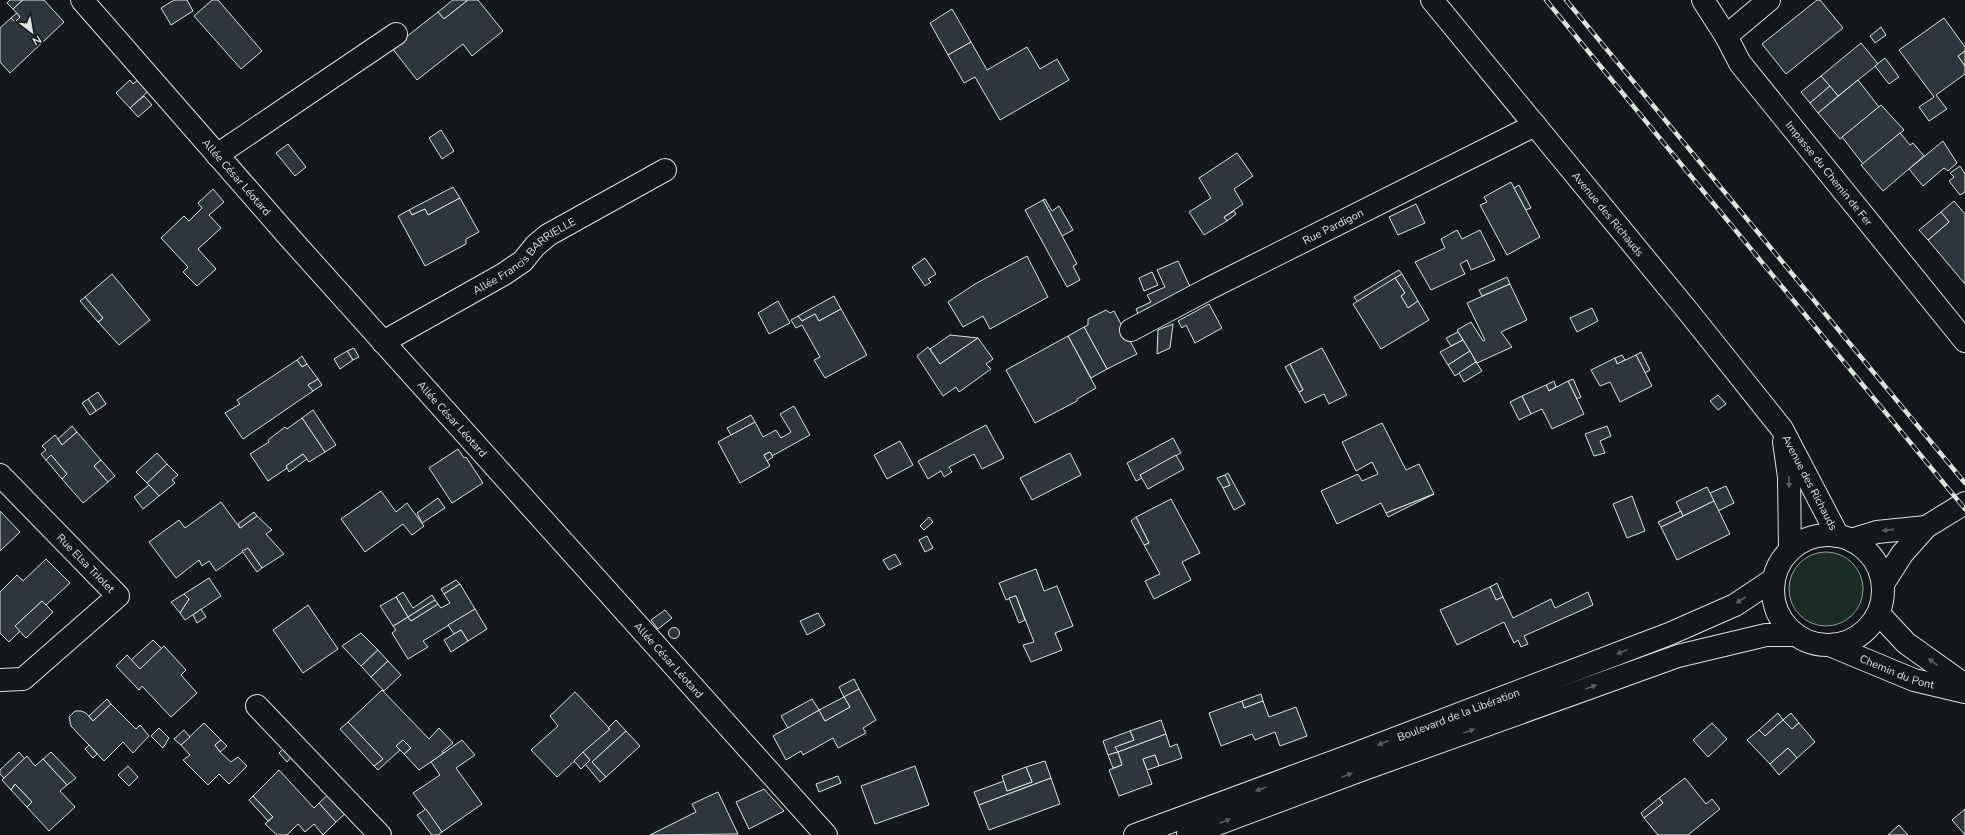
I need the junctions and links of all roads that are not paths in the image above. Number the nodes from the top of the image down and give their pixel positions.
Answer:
1 (82, 0) edge
2 (1432, 0) edge
3 (1703, 0) edge
4 (1769, 0) edge
5 (396, 34) dead end
6 (1726, 36) junction
7 (1535, 125) junction
8 (217, 155) junction
9 (664, 170) dead end
10 (1131, 330) dead end
11 (1965, 341) edge
12 (383, 342) junction
13 (1782, 429) junction
14 (0, 475) edge
15 (1965, 503) edge
16 (1926, 526) junction
17 (1845, 538) junction
18 (1790, 550) junction
19 (1774, 579) junction
20 (1884, 584) junction
21 (1879, 614) junction
22 (1796, 635) junction
23 (1832, 646) junction
24 (0, 680) edge
25 (1965, 685) edge
26 (1965, 692) edge
27 (257, 706) dead end
28 (380, 835) edge
29 (826, 835) edge
30 (1135, 835) edge
31 (1188, 835) edge

1 - 8 street, Allée César Léotard
2 - 7 street, Avenue des Richauds
3 - 6 street, Impasse du Chemin de Fer
4 - 6 street
5 - 8 street
6 - 11 street, Impasse du Chemin de Fer
7 - 10 street, Rue Pardigon
7 - 13 street, Avenue des Richauds
8 - 12 street, Allée César Léotard
9 - 12 street, Allée Francis BARRIELLE
12 - 29 street, Allée César Léotard
13 - 17 street, Avenue des Richauds
13 -> 18 street, Avenue des Richauds
14 - 24 street, Rue Elsa Triolet
15 - 16 street
16 -> 17 street
16 - 20 street
17 - 18 street
17 - 20 street
18 - 19 street
19 - 22 street
19 -> 30 street, Boulevard de la Libération
20 - 21 street
21 - 23 street
25 -> 21 street, Chemin du Pont
22 - 23 street
31 -> 22 street, Boulevard de la Libération
23 - 26 street, Chemin du Pont
27 - 28 street

